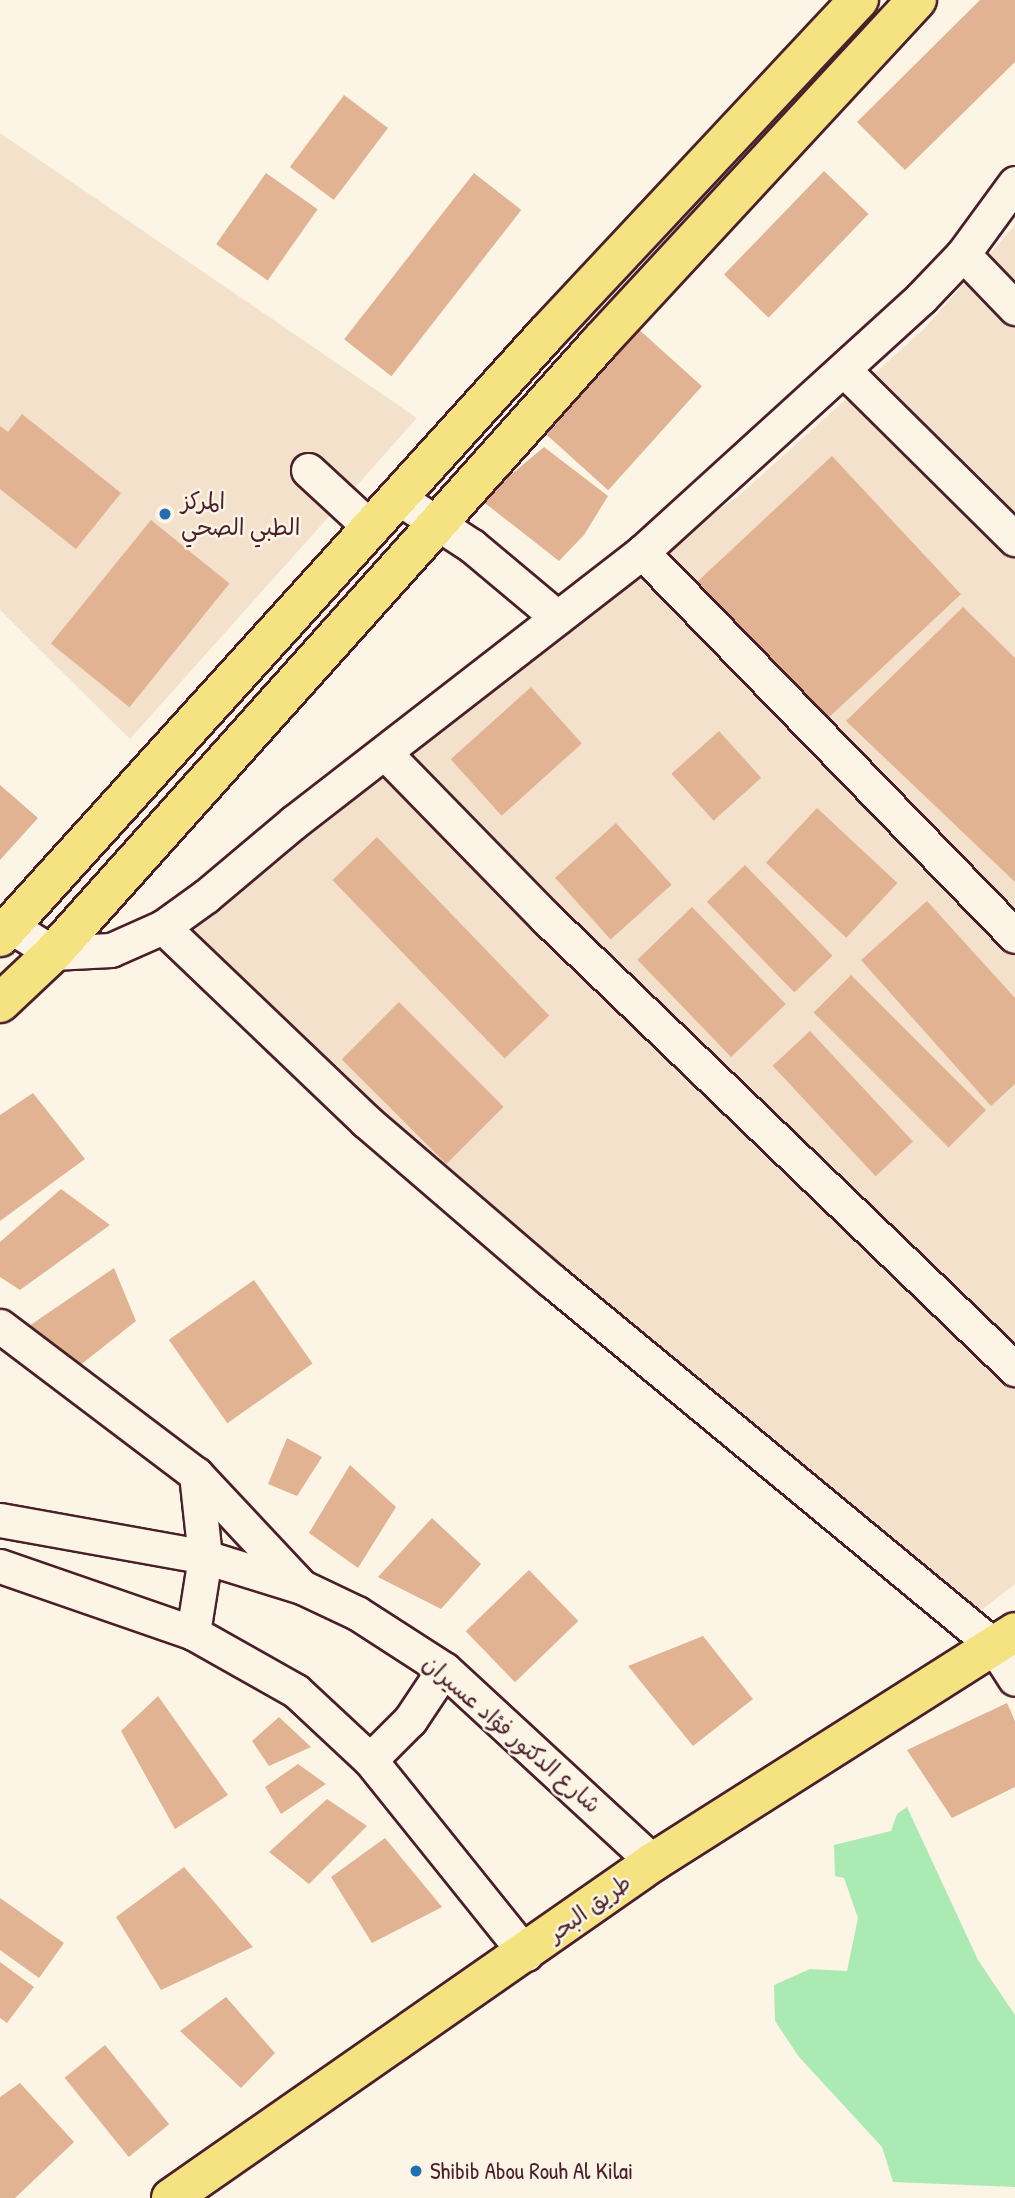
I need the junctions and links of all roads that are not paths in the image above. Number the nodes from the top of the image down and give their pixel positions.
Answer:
1 (859, 0) edge
2 (917, 0) edge
3 (1015, 183) edge
4 (963, 254) junction
5 (1015, 308) edge
6 (845, 371) junction
7 (309, 470) dead end
8 (400, 499) junction
9 (439, 524) junction
10 (372, 529) junction
11 (1015, 539) edge
12 (642, 552) junction
13 (557, 617) junction
14 (386, 754) junction
15 (163, 927) junction
16 (5, 931) edge
17 (1015, 936) edge
18 (52, 953) junction
19 (0, 1003) edge
20 (0, 1326) edge
21 (1015, 1368) edge
22 (195, 1474) junction
23 (0, 1520) edge
24 (205, 1557) junction
25 (0, 1566) edge
26 (302, 1587) junction
27 (194, 1633) junction
28 (1004, 1639) edge
29 (444, 1669) junction
30 (1015, 1679) edge
31 (370, 1760) junction
32 (653, 1861) junction
33 (526, 1954) junction
34 (171, 2198) edge

1 - 8 main road
2 - 9 main road
3 - 4 street
4 - 5 street
4 - 6 street
6 - 11 street
6 - 12 street
7 - 10 street
8 - 9 street
8 - 10 main road
9 - 13 street
9 - 18 main road
10 - 16 main road
12 - 13 street
12 - 17 street
13 - 14 street
14 - 15 street
14 - 21 street
15 - 18 street
15 - 28 street
16 - 18 street
18 - 19 main road
20 - 22 street
22 - 24 street
22 - 26 street
23 - 24 street, شارع الدكتور فؤاد عسيران
24 - 26 street, شارع الدكتور فؤاد عسيران
24 - 27 street
25 - 27 street
26 - 29 street, شارع الدكتور فؤاد عسيران
27 - 31 street
28 - 30 street
28 - 32 main road, طريق البحر
29 - 31 street
29 - 32 street, شارع الدكتور فؤاد عسيران
31 - 33 street
32 - 33 main road, طريق البحر
33 - 34 main road, طريق البحر

